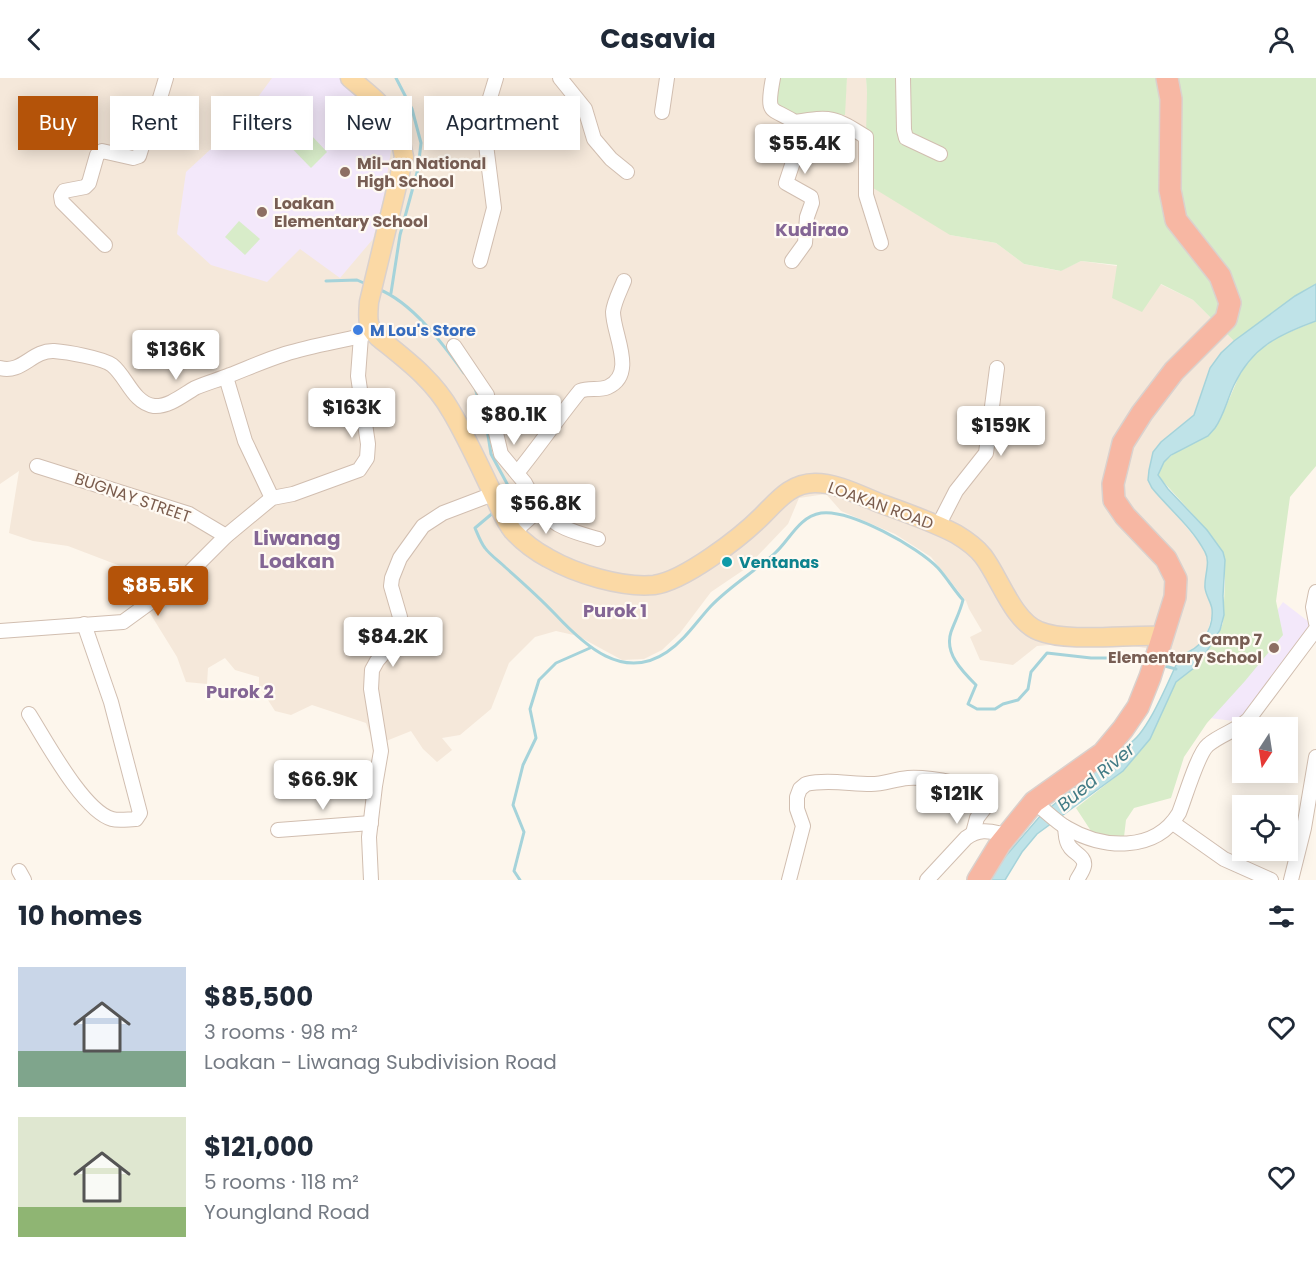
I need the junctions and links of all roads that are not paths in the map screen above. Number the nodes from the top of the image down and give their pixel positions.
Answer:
1 (166, 78) edge
2 (350, 78) edge
3 (496, 78) edge
4 (560, 78) edge
5 (667, 78) edge
6 (773, 78) edge
7 (903, 78) edge
8 (1167, 78) edge
9 (662, 112) dead end
10 (795, 122) junction
11 (940, 154) dead end
12 (627, 172) dead end
13 (881, 243) dead end
14 (105, 245) dead end
15 (480, 261) dead end
16 (792, 261) dead end
17 (624, 281) dead end
18 (366, 334) junction
19 (454, 346) dead end
20 (0, 368) edge
21 (997, 368) dead end
22 (226, 377) junction
23 (38, 466) dead end
24 (521, 478) junction
25 (494, 496) junction
26 (272, 498) junction
27 (509, 526) junction
28 (938, 526) junction
29 (226, 536) junction
30 (598, 539) dead end
31 (1316, 592) edge
32 (1316, 623) edge
33 (84, 624) junction
34 (1316, 628) edge
35 (0, 631) edge
36 (1160, 645) junction
37 (29, 714) dead end
38 (1316, 757) edge
39 (1038, 805) junction
40 (371, 823) junction
41 (1173, 823) junction
42 (1062, 824) junction
43 (278, 830) dead end
44 (973, 833) junction
45 (1008, 835) junction
46 (371, 880) edge
47 (789, 880) edge
48 (927, 880) edge
49 (978, 880) edge
50 (1077, 880) edge
51 (1270, 880) edge
52 (1291, 880) edge

1 - 14 street
2 - 18 main road
3 - 15 street
4 - 12 street
5 - 9 street
6 - 10 street
7 - 11 street
8 - 36 highway
10 - 13 street
10 - 16 street
17 - 24 street
18 - 22 street
18 - 25 main road
18 - 26 street
19 - 24 street
20 - 22 street
21 - 28 street
22 - 26 street
23 - 29 street, BUGNAY STREET
24 - 27 street
24 - 30 street
25 - 27 main road
25 - 40 street
26 - 29 street
27 - 28 main road, LOAKAN ROAD
28 - 36 main road, LOAKAN ROAD
29 - 33 street
31 - 32 street
33 - 35 street
33 - 37 street
34 - 41 street
36 - 39 highway
38 - 52 street
39 - 42 street
39 - 45 highway
40 - 43 street
40 - 46 street
41 - 42 street
41 - 51 street
42 - 50 street
44 - 45 street
44 - 47 street
44 - 48 street
45 - 49 highway

